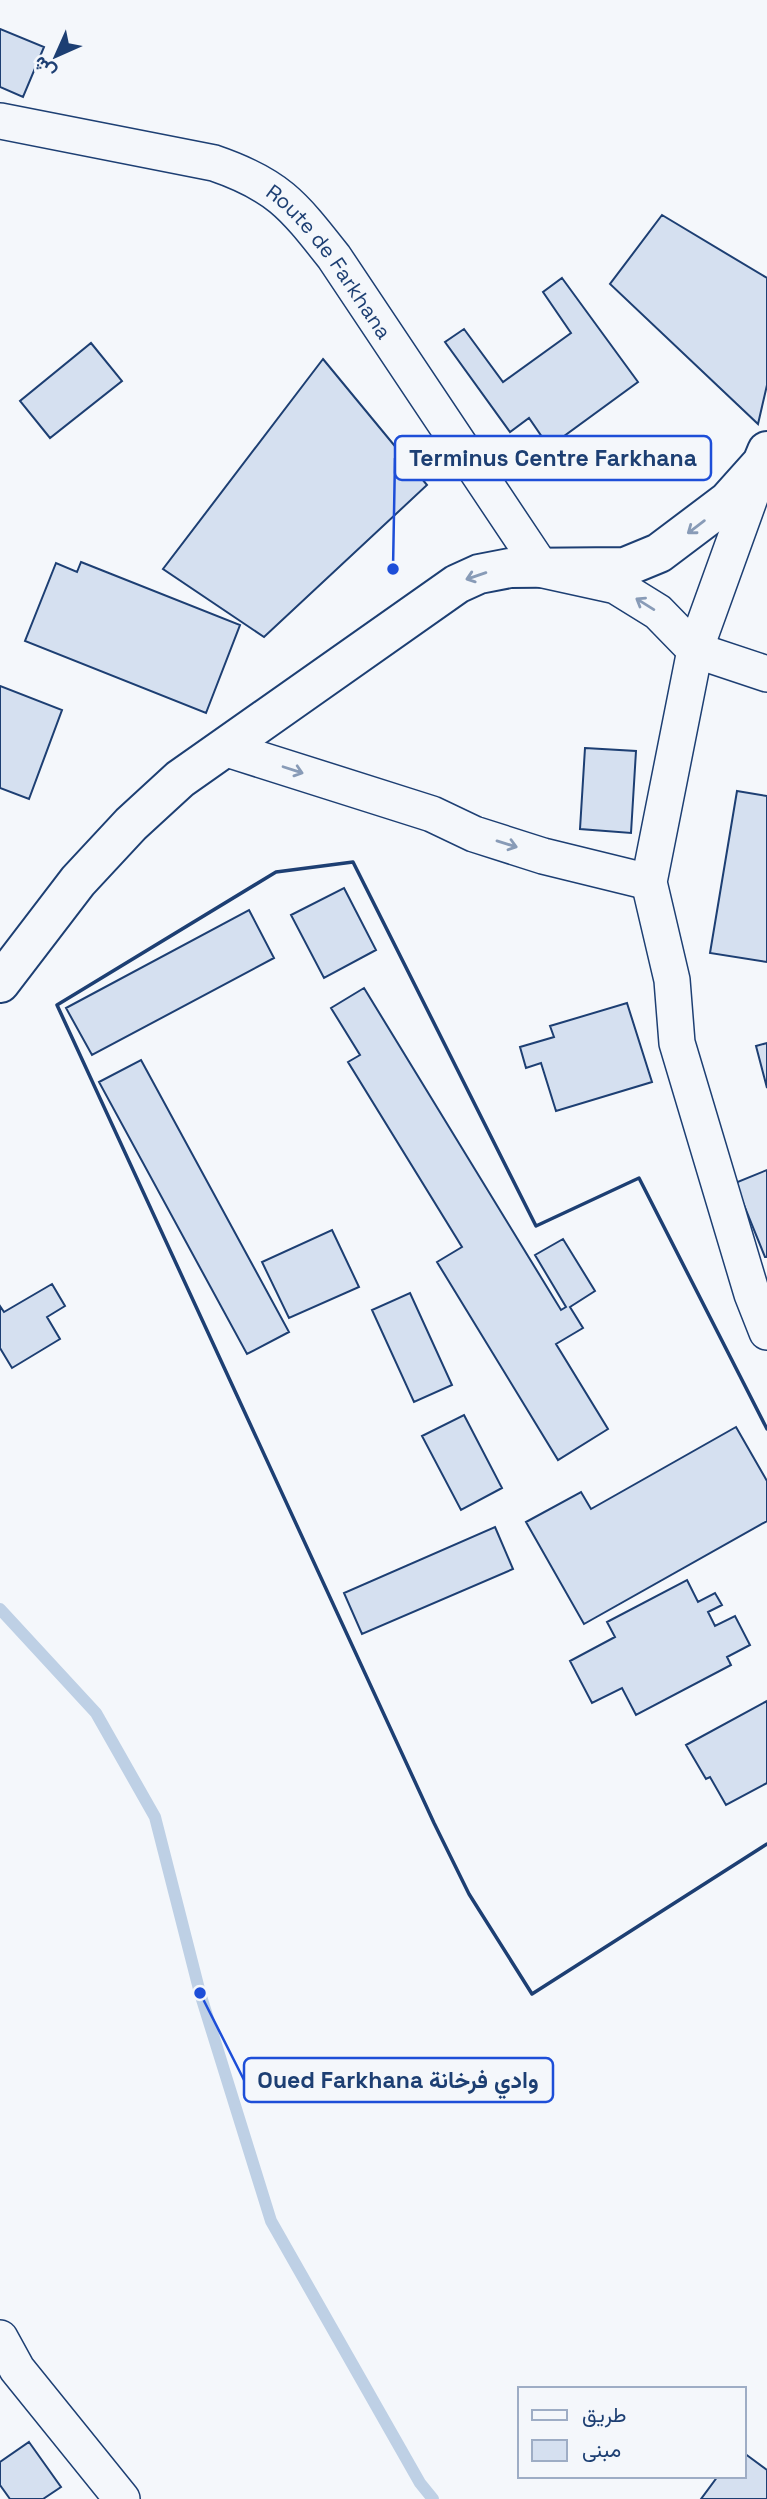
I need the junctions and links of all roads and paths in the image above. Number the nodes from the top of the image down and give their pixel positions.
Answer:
1 (0, 121) edge
2 (765, 457) edge
3 (543, 570) junction
4 (695, 650) junction
5 (767, 674) edge
6 (228, 749) junction
7 (649, 882) junction
8 (0, 983) edge
9 (760, 1291) edge
10 (767, 1332) edge
11 (0, 2338) edge
12 (122, 2499) edge

1 - 3 street, Route de Farkhana
2 -> 3 street
2 - 4 street
4 -> 3 street
3 -> 6 street
4 - 5 street
4 - 7 street
6 -> 7 street
6 - 8 street
7 - 9 street
9 - 10 street
11 - 12 street

